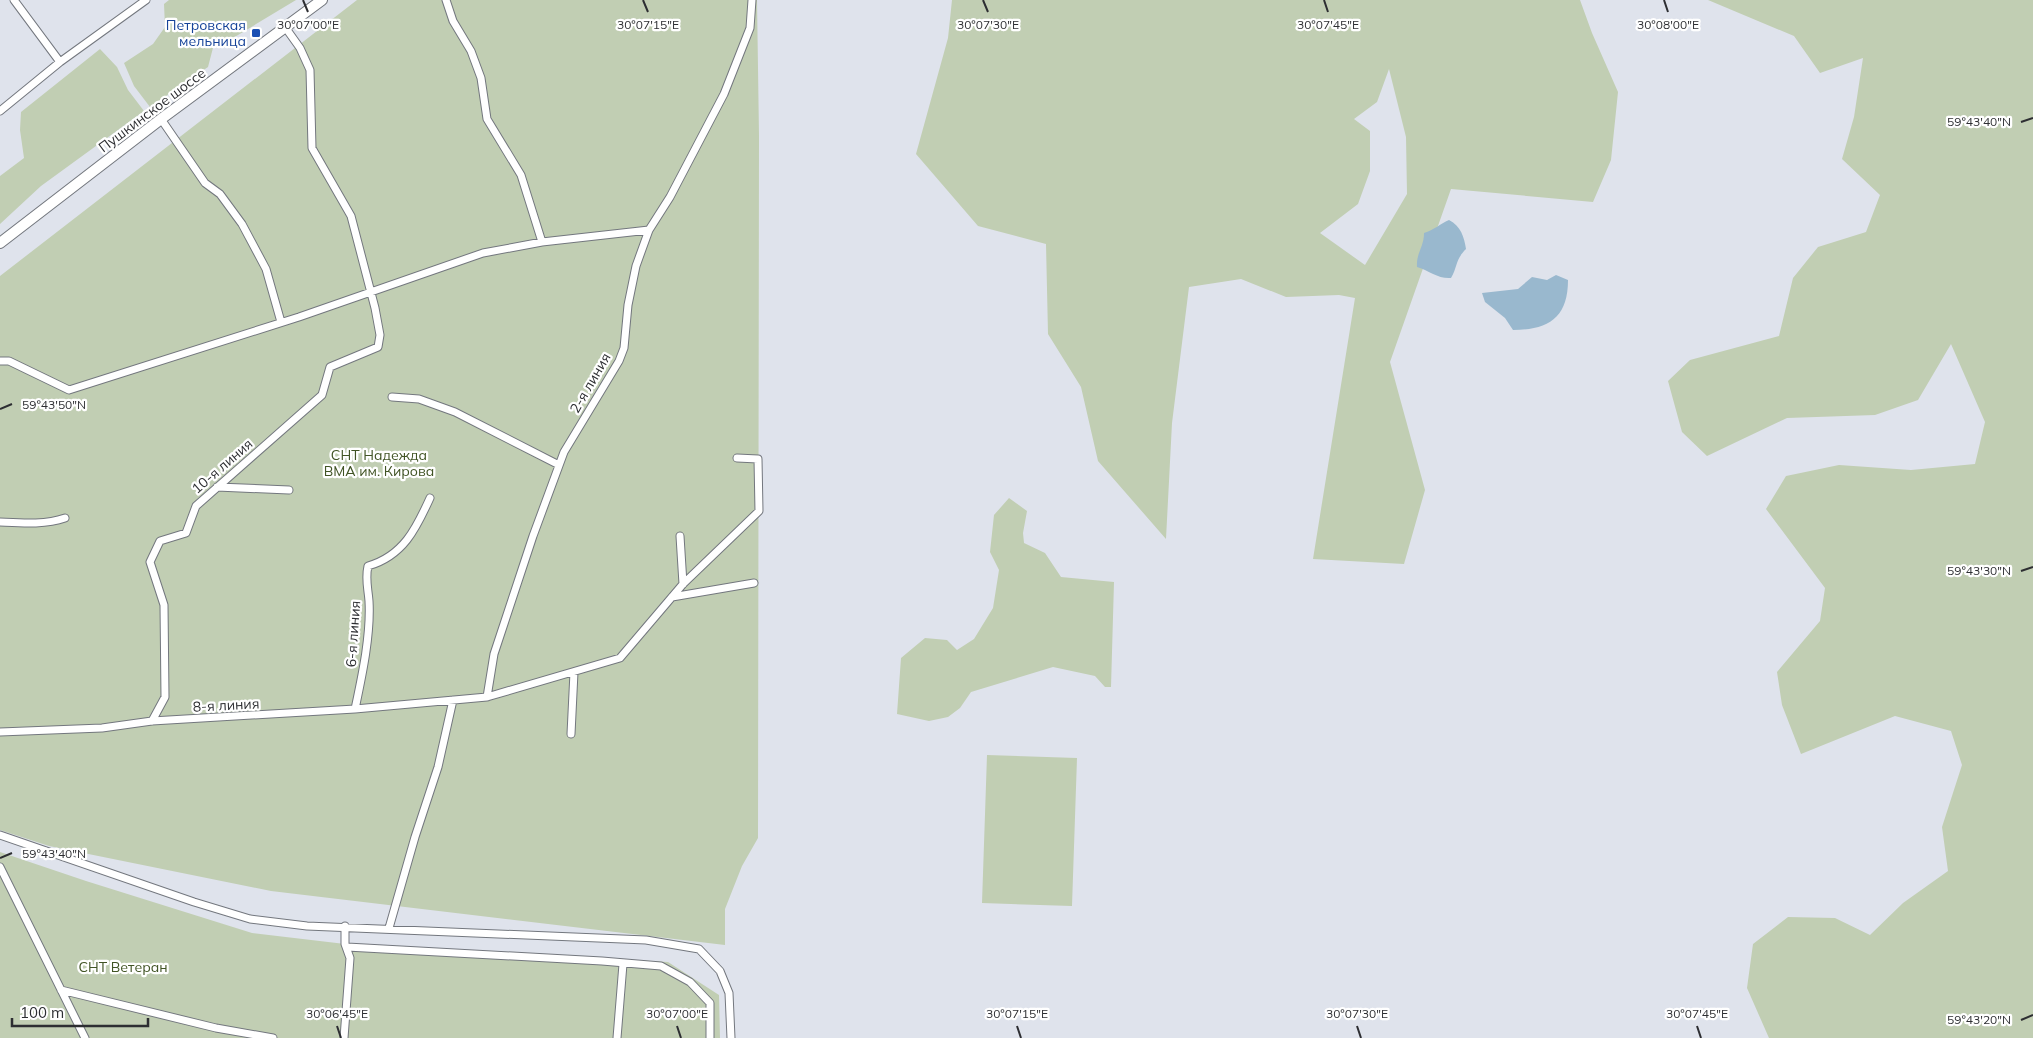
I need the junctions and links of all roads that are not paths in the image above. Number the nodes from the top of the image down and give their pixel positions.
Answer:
1 (14, 0) edge
2 (146, 0) edge
3 (322, 0) edge
4 (446, 0) edge
5 (752, 0) edge
6 (285, 27) junction
7 (60, 62) junction
8 (0, 111) edge
9 (161, 119) junction
10 (649, 230) junction
11 (542, 242) junction
12 (0, 244) edge
13 (371, 292) junction
14 (281, 322) junction
15 (0, 361) edge
16 (392, 397) dead end
17 (738, 458) dead end
18 (559, 465) junction
19 (217, 487) junction
20 (289, 490) dead end
21 (430, 498) dead end
22 (65, 518) dead end
23 (0, 522) edge
24 (680, 536) dead end
25 (754, 583) dead end
26 (684, 584) junction
27 (672, 597) junction
28 (574, 672) junction
29 (487, 696) junction
30 (453, 700) junction
31 (355, 709) junction
32 (152, 721) junction
33 (0, 732) edge
34 (570, 734) dead end
35 (0, 835) edge
36 (0, 867) edge
37 (345, 926) junction
38 (389, 928) junction
39 (346, 947) junction
40 (623, 964) junction
41 (62, 990) junction
42 (86, 1038) edge
43 (273, 1038) edge
44 (344, 1038) edge
45 (617, 1038) edge
46 (710, 1038) edge
47 (731, 1038) edge

1 - 7 street
2 - 7 street
3 - 6 main road, Пушкинское шоссе
4 - 11 street
5 - 10 street, 2-я линия
6 - 9 main road, Пушкинское шоссе
6 - 13 street
7 - 8 street
9 - 12 main road, Пушкинское шоссе
9 - 14 street
10 - 11 street
10 - 18 street, 2-я линия
11 - 13 street
13 - 14 street
13 - 19 street, 10-я линия
14 - 15 street
16 - 18 street
17 - 26 street
18 - 29 street, 2-я линия
19 - 20 street
19 - 32 street, 10-я линия
21 - 31 street, 6-я линия
22 - 23 street
24 - 26 street
25 - 27 street
26 - 27 street
27 - 28 street
28 - 29 street
28 - 34 street
29 - 30 street
30 - 31 street, 8-я линия
30 - 38 street
31 - 32 street, 8-я линия
32 - 33 street, 8-я линия
35 - 37 street
36 - 41 street
37 - 38 street
37 - 39 street
38 - 47 street
39 - 40 street
39 - 44 street
40 - 45 street
40 - 46 street
41 - 42 street
41 - 43 street

